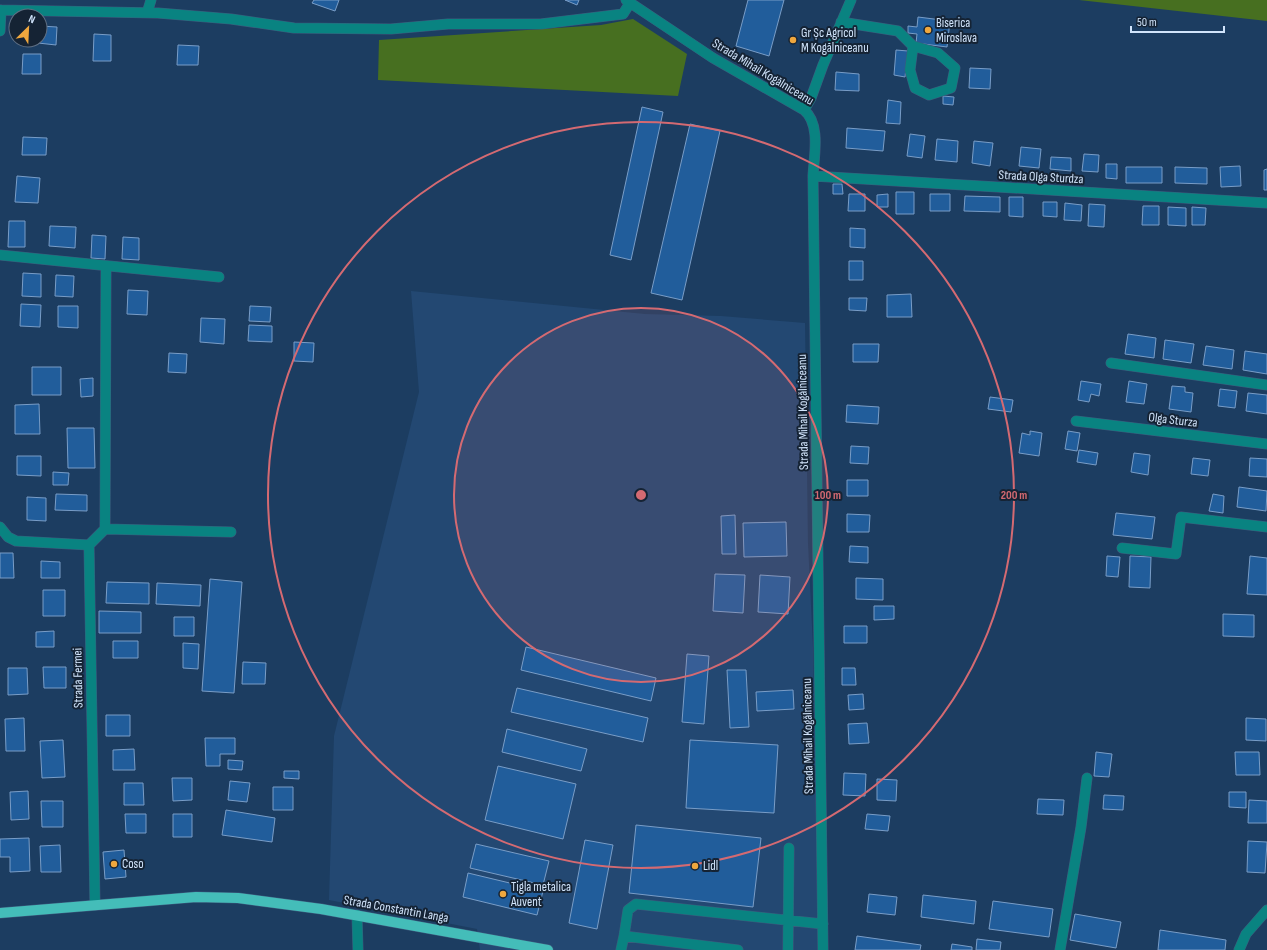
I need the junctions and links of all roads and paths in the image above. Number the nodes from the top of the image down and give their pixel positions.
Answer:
1 (151, 0) edge
2 (850, 0) edge
3 (628, 2) edge
4 (1, 10) edge
5 (147, 13) junction
6 (841, 22) junction
7 (0, 31) edge
8 (913, 46) junction
9 (804, 110) junction
10 (813, 176) junction
11 (1267, 202) edge
12 (0, 255) edge
13 (106, 266) junction
14 (219, 277) dead end
15 (1111, 363) dead end
16 (1267, 385) edge
17 (1076, 421) dead end
18 (1267, 444) edge
19 (0, 527) edge
20 (1267, 527) edge
21 (105, 529) junction
22 (231, 532) dead end
23 (89, 545) junction
24 (1122, 548) dead end
25 (1087, 778) dead end
26 (789, 848) dead end
27 (95, 905) junction
28 (1267, 910) edge
29 (0, 913) edge
30 (357, 915) junction
31 (789, 920) junction
32 (823, 924) junction
33 (624, 936) junction
34 (358, 950) edge
35 (548, 950) edge
36 (621, 950) edge
37 (738, 950) edge
38 (788, 950) edge
39 (823, 950) edge
40 (1060, 950) edge
41 (1239, 950) edge

1 - 5 street
2 - 6 street
3 - 5 street
3 - 9 street, Strada Mihail Kogălniceanu
4 - 5 street
4 - 7 street
6 - 8 street
6 - 9 street
8 - 8 street
9 - 10 street, Strada Mihail Kogălniceanu
10 - 11 street, Strada Olga Sturdza
10 - 32 street, Strada Mihail Kogălniceanu
12 - 13 street
13 - 14 street
13 - 21 street
15 - 16 street
17 - 18 street, Olga Sturza
19 - 23 street
20 - 24 street
21 - 22 street
21 - 23 street
23 - 27 street, Strada Fermei
25 - 40 street
26 - 31 street
27 - 29 main road, Strada Constantin Langa
27 - 30 main road, Strada Constantin Langa
28 - 41 street
30 - 34 street
30 - 35 main road, Strada Constantin Langa
31 - 32 street
31 - 33 street
31 - 38 street
32 - 39 street, Strada Mihail Kogălniceanu
33 - 36 street
33 - 37 street

